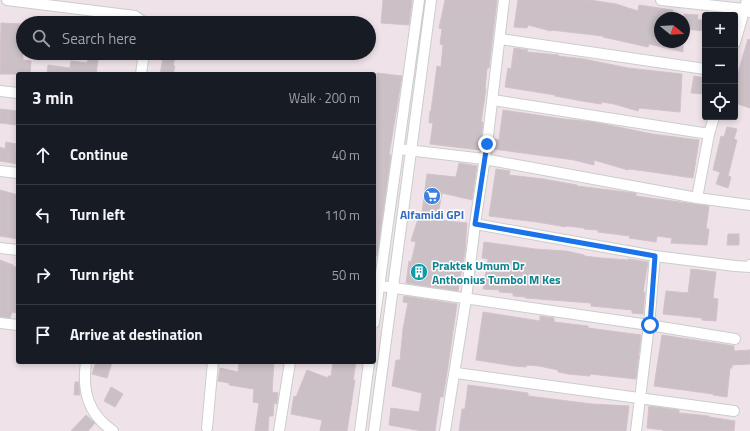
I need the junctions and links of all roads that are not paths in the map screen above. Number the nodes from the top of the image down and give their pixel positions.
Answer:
1 (7, 0) edge
2 (419, 0) edge
3 (431, 0) edge
4 (504, 0) edge
5 (661, 0) edge
6 (747, 7) edge
7 (135, 16) edge
8 (738, 34) edge
9 (500, 39) junction
10 (143, 60) edge
11 (702, 69) edge
12 (141, 72) edge
13 (0, 91) edge
14 (16, 93) edge
15 (492, 100) junction
16 (713, 120) edge
17 (709, 134) junction
18 (399, 149) junction
19 (412, 151) junction
20 (484, 159) junction
21 (0, 171) edge
22 (16, 173) edge
23 (697, 198) junction
24 (750, 205) edge
25 (475, 224) junction
26 (0, 248) edge
27 (16, 250) edge
28 (655, 256) junction
29 (750, 267) edge
30 (376, 285) edge
31 (392, 287) junction
32 (466, 299) junction
33 (0, 323) edge
34 (16, 325) edge
35 (650, 325) junction
36 (735, 339) dead end
37 (86, 364) edge
38 (213, 364) edge
39 (290, 364) edge
40 (369, 364) edge
41 (456, 373) junction
42 (641, 398) junction
43 (734, 411) dead end
44 (207, 428) dead end
45 (114, 431) edge
46 (280, 431) edge
47 (360, 431) edge
48 (374, 431) edge
49 (445, 431) edge
50 (636, 431) edge

1 - 7 street
2 - 18 street
3 - 19 street
4 - 9 street
5 - 6 street
6 - 8 street
9 - 11 street
9 - 15 street
10 - 12 street
13 - 14 street
15 - 17 street
15 - 20 street
16 - 17 street
17 - 23 street
18 - 19 street
18 - 30 street
19 - 20 street
19 - 31 street
20 - 23 street
20 - 25 street
21 - 22 street
23 - 24 street
25 - 28 street
25 - 32 street
26 - 27 street
28 - 29 street
28 - 35 street
30 - 31 street
31 - 32 street
31 - 48 street
32 - 35 street
32 - 41 street
33 - 34 street
35 - 36 street
35 - 42 street
37 - 45 street
38 - 44 street
39 - 46 street
40 - 47 street
41 - 42 street
41 - 49 street
42 - 43 street
42 - 50 street

